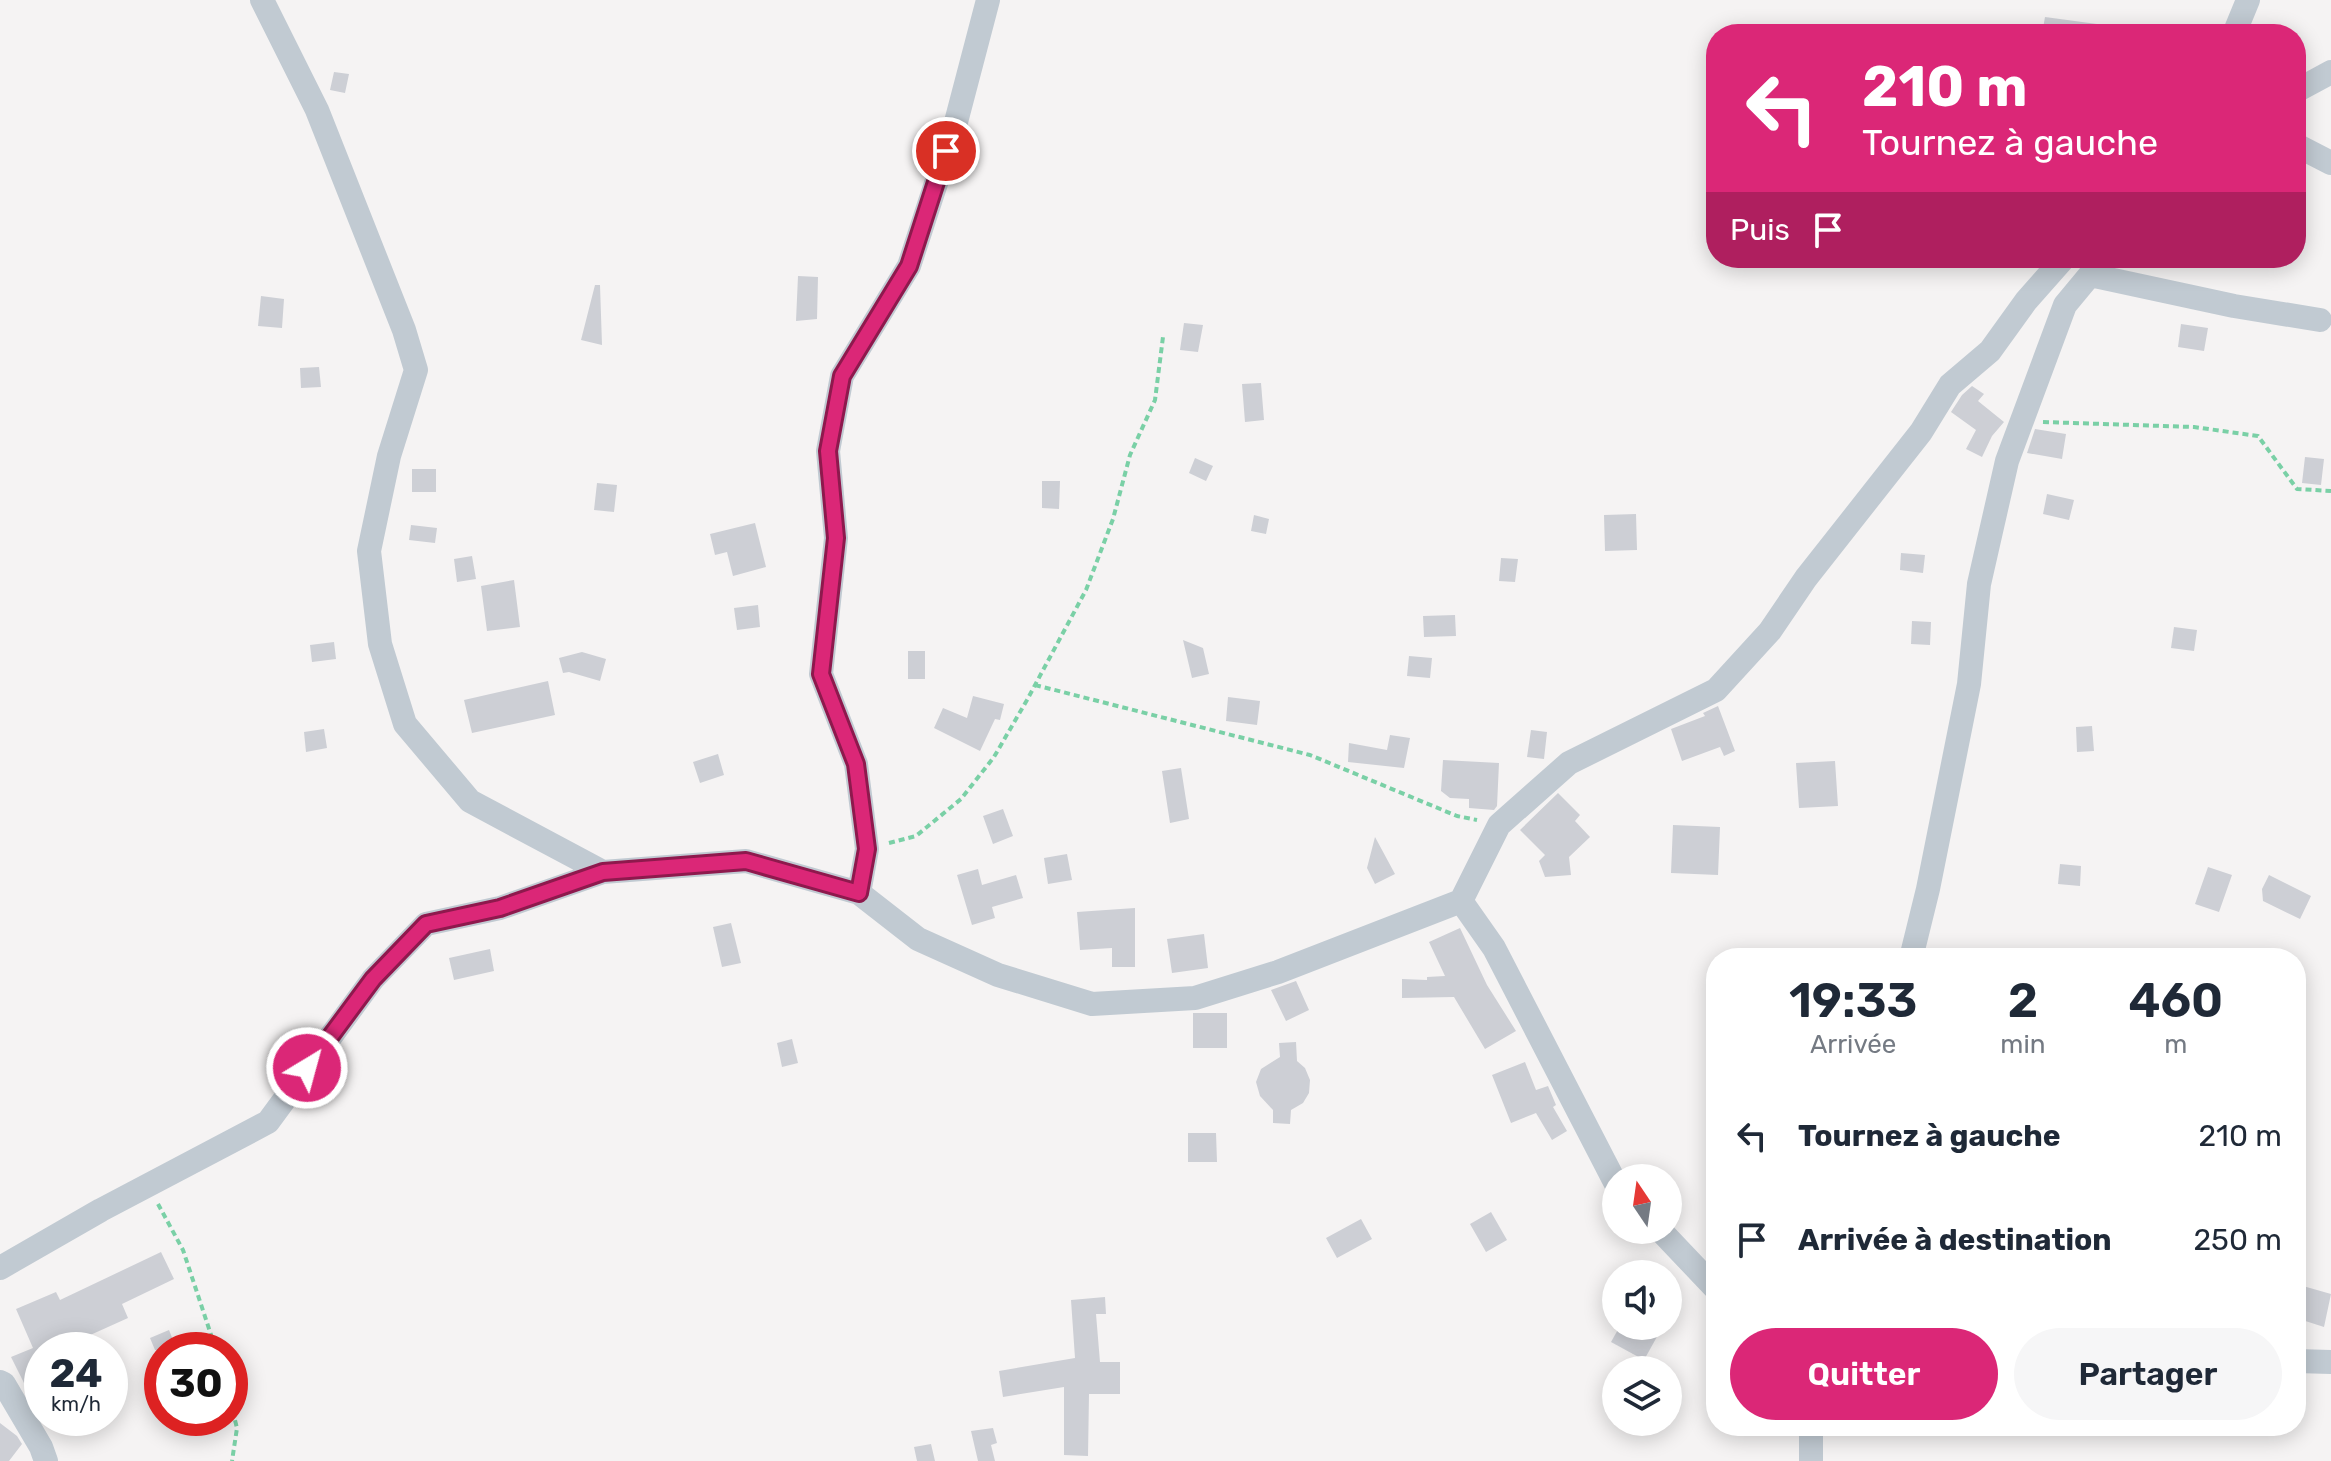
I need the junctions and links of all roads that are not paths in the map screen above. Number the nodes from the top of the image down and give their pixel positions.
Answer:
1 (262, 0) edge
2 (988, 0) edge
3 (2248, 0) edge
4 (2238, 24) edge
5 (2331, 72) edge
6 (2306, 86) edge
7 (2306, 150) edge
8 (2331, 163) edge
9 (2055, 268) edge
10 (2095, 268) edge
11 (2104, 268) edge
12 (2320, 320) dead end
13 (603, 872) junction
14 (859, 893) junction
15 (1461, 901) junction
16 (1913, 948) edge
17 (1606, 1164) edge
18 (1673, 1244) edge
19 (0, 1268) edge
20 (1706, 1278) edge
21 (2306, 1361) edge
22 (2331, 1362) edge
23 (0, 1382) edge
24 (1811, 1436) edge
25 (46, 1461) edge
26 (1811, 1461) edge

1 - 13 street
2 - 14 street
3 - 4 street
5 - 6 street
7 - 8 street
9 - 15 street
10 - 16 street
11 - 12 street
13 - 14 street
13 - 19 street
14 - 15 street
15 - 17 street
18 - 20 street
21 - 22 street
23 - 25 street
24 - 26 street

